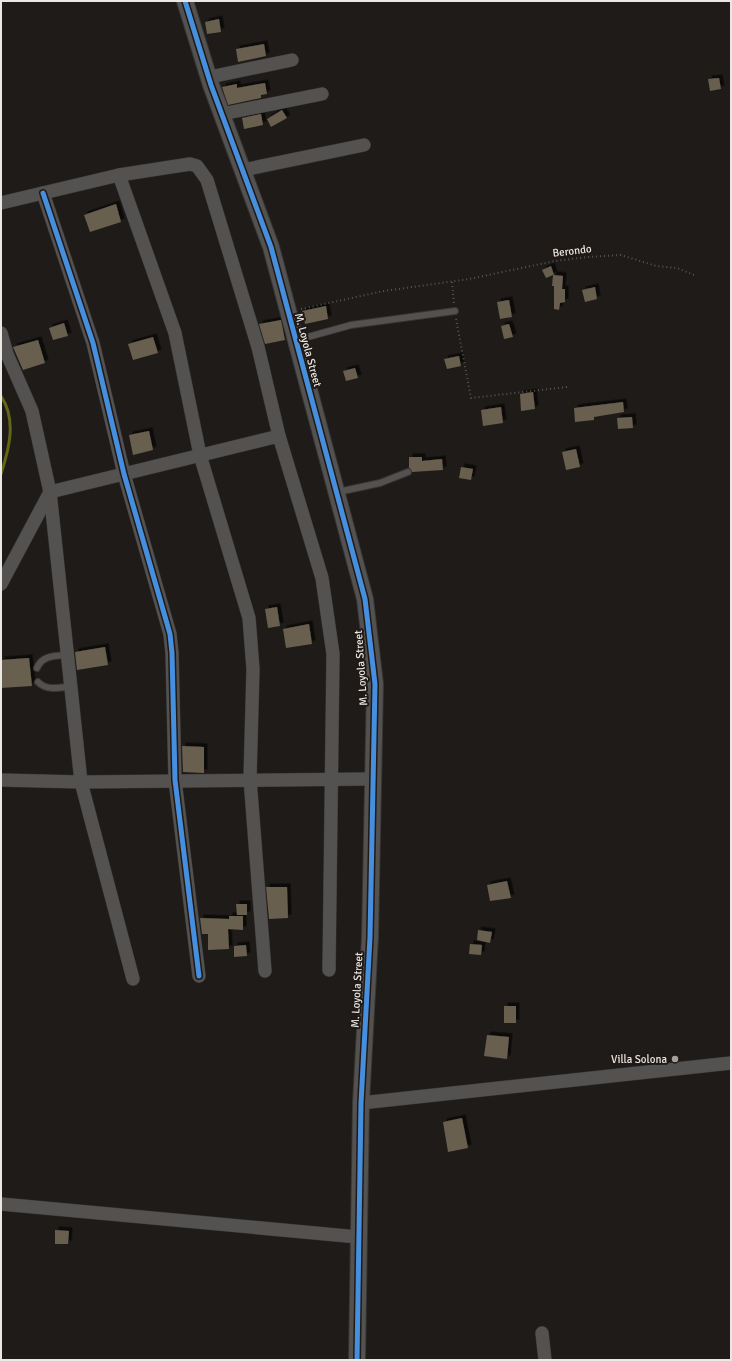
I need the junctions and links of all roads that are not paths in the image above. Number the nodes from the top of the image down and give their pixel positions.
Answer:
1 (185, 1) edge
2 (292, 60) dead end
3 (210, 78) junction
4 (322, 94) dead end
5 (222, 114) junction
6 (364, 146) dead end
7 (243, 170) junction
8 (118, 175) junction
9 (43, 194) junction
10 (1, 203) edge
11 (455, 311) road end
12 (1, 333) edge
13 (295, 340) junction
14 (279, 436) junction
15 (200, 455) junction
16 (408, 472) dead end
17 (124, 474) junction
18 (50, 492) junction
19 (336, 492) junction
20 (1, 584) edge
21 (67, 655) junction
22 (37, 668) dead end
23 (38, 682) dead end
24 (71, 686) junction
25 (250, 779) junction
26 (331, 779) junction
27 (367, 779) dead end
28 (1, 780) edge
29 (175, 780) junction
30 (81, 782) junction
31 (329, 970) dead end
32 (265, 971) dead end
33 (199, 976) dead end
34 (133, 979) dead end
35 (731, 1063) edge
36 (361, 1103) junction
37 (1, 1204) edge
38 (358, 1237) junction
39 (542, 1333) dead end
40 (357, 1360) edge
41 (544, 1360) edge

1 - 3 street, M. Loyola Street
2 - 3 street
3 - 5 street, M. Loyola Street
4 - 5 street
5 - 7 street, M. Loyola Street
6 - 7 street
7 - 13 street, M. Loyola Street
8 - 9 street
8 - 14 street
8 - 15 street
9 - 10 street
9 - 17 street
11 - 13 lane
12 - 18 street
13 - 19 street, M. Loyola Street
14 - 15 street
14 - 26 street
15 - 17 street
15 - 25 street
16 - 19 lane
17 - 18 street
17 - 29 street
18 - 20 street
18 - 21 street
19 - 36 street, M. Loyola Street
21 - 22 lane
21 - 24 street
23 - 24 lane
24 - 30 street
25 - 26 street
25 - 29 street
25 - 32 street
26 - 27 street
26 - 31 street
28 - 30 street
29 - 30 street
29 - 33 street
30 - 34 street
35 - 36 street
36 - 38 street, M. Loyola Street
37 - 38 street
38 - 40 street, M. Loyola Street
39 - 41 street

